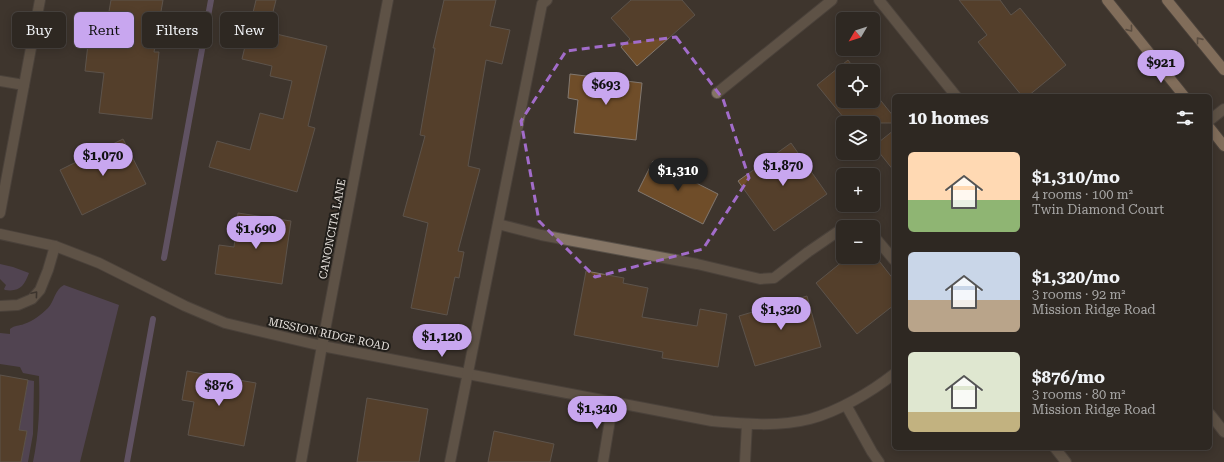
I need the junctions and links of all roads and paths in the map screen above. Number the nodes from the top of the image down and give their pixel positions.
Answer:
1 (40, 0) edge
2 (388, 0) edge
3 (547, 0) edge
4 (832, 0) edge
5 (879, 0) edge
6 (1107, 0) edge
7 (1167, 0) edge
8 (1224, 70) edge
9 (0, 81) edge
10 (24, 85) junction
11 (717, 93) dead end
12 (954, 94) edge
13 (1182, 94) edge
14 (1224, 109) edge
15 (1212, 118) edge
16 (1212, 131) edge
17 (1224, 146) edge
18 (0, 213) edge
19 (498, 224) junction
20 (836, 233) edge
21 (0, 234) edge
22 (880, 243) edge
23 (54, 246) junction
24 (892, 258) edge
25 (0, 306) edge
26 (322, 346) junction
27 (468, 374) junction
28 (892, 375) edge
29 (613, 402) junction
30 (846, 405) junction
31 (1212, 417) edge
32 (747, 424) junction
33 (1224, 432) edge
34 (1057, 450) edge
35 (301, 462) edge
36 (450, 462) edge
37 (603, 462) edge
38 (745, 462) edge
39 (879, 462) edge
40 (1066, 462) edge

1 - 10 street
2 - 26 street, CANONCITA LANE
3 - 19 street
4 - 11 street
5 - 12 street
6 -> 13 main road
8 -> 7 main road
9 - 10 street
10 - 18 street
14 - 15 street
16 - 17 main road
19 - 20 street
19 - 27 street
21 - 23 street, MISSION RIDGE ROAD
22 - 24 street
25 -> 23 street
23 - 26 street, MISSION RIDGE ROAD
26 - 27 street, MISSION RIDGE ROAD
26 - 35 street, CANONCITA LANE
27 - 29 street, MISSION RIDGE ROAD
27 - 36 street
28 - 30 street, MISSION RIDGE ROAD
29 - 32 street, MISSION RIDGE ROAD
29 - 37 street
30 - 32 street, MISSION RIDGE ROAD
30 - 39 street
31 - 33 street
32 - 38 street
34 - 40 street

